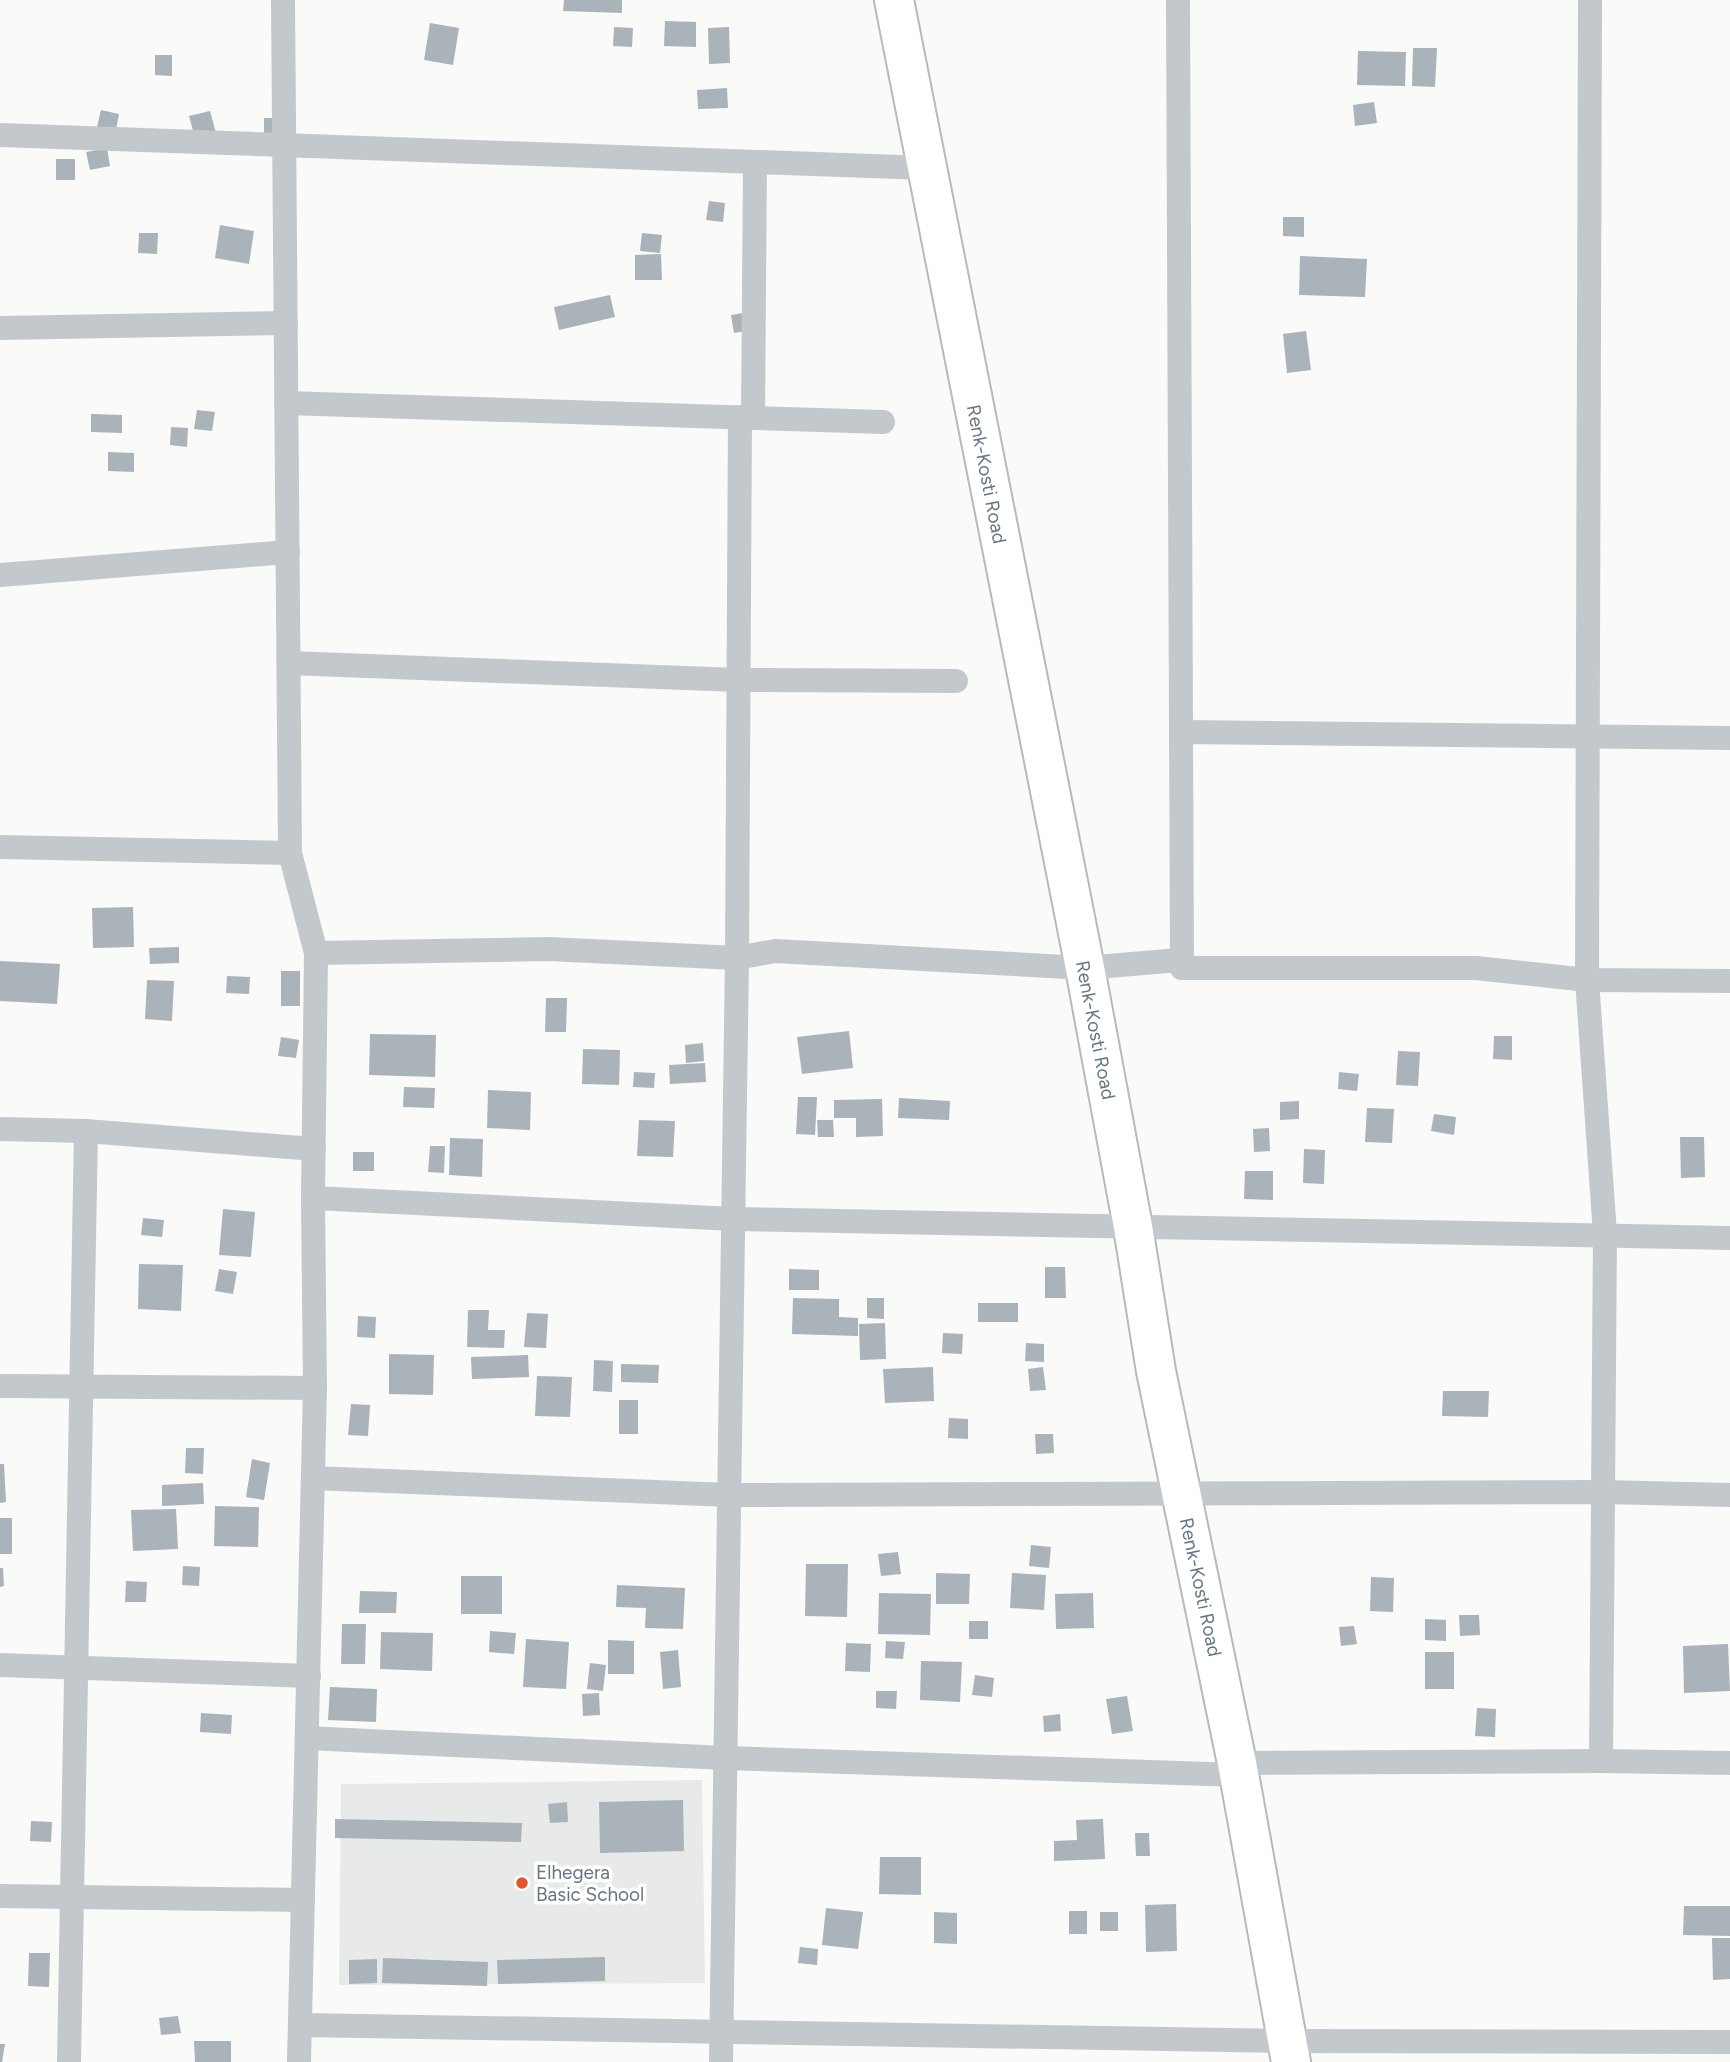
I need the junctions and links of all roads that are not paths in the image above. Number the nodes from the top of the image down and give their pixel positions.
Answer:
1 (283, 0) edge
2 (894, 0) edge
3 (1178, 0) edge
4 (1590, 0) edge
5 (0, 135) edge
6 (284, 147) junction
7 (755, 162) junction
8 (927, 168) junction
9 (286, 323) junction
10 (0, 328) edge
11 (286, 403) junction
12 (747, 417) junction
13 (883, 422) dead end
14 (288, 552) junction
15 (0, 575) edge
16 (289, 663) junction
17 (738, 680) junction
18 (956, 681) dead end
19 (1181, 732) junction
20 (1587, 735) junction
21 (1730, 738) edge
22 (0, 847) edge
23 (290, 853) junction
24 (316, 953) junction
25 (737, 958) junction
26 (1085, 968) junction
27 (1182, 968) junction
28 (1587, 980) junction
29 (1730, 981) edge
30 (0, 1129) edge
31 (86, 1131) junction
32 (314, 1149) junction
33 (313, 1198) junction
34 (733, 1219) junction
35 (1133, 1227) junction
36 (1605, 1234) junction
37 (1730, 1238) edge
38 (0, 1386) edge
39 (80, 1386) junction
40 (315, 1388) junction
41 (313, 1478) junction
42 (1603, 1492) junction
43 (1182, 1494) junction
44 (1730, 1494) edge
45 (729, 1496) junction
46 (0, 1665) edge
47 (76, 1668) junction
48 (309, 1676) junction
49 (307, 1738) junction
50 (725, 1758) junction
51 (1601, 1760) junction
52 (1730, 1763) edge
53 (1238, 1769) junction
54 (0, 1896) edge
55 (71, 1897) junction
56 (303, 1900) junction
57 (300, 2025) junction
58 (721, 2033) junction
59 (1730, 2042) edge
60 (1289, 2052) edge
61 (69, 2062) edge
62 (299, 2062) edge
63 (721, 2062) edge

1 - 6 street
2 - 8 main road, Renk-Kosti Road
3 - 19 street
4 - 20 street
5 - 6 street
6 - 7 street
6 - 9 street
7 - 8 street
7 - 12 street
8 - 26 main road, Renk-Kosti Road
9 - 10 street
9 - 11 street
11 - 12 street
11 - 14 street
12 - 13 street
12 - 17 street
14 - 15 street
14 - 16 street
16 - 17 street
16 - 23 street
17 - 18 street
17 - 25 street
19 - 20 street
19 - 27 street
20 - 21 street
20 - 28 street
22 - 23 street
23 - 24 street
24 - 25 street
24 - 32 street
25 - 26 street
25 - 34 street
26 - 27 street
26 - 35 main road, Renk-Kosti Road
27 - 28 street
28 - 29 street
28 - 36 street
30 - 31 street
31 - 32 street
31 - 39 street
32 - 33 street
33 - 34 street
33 - 40 street
34 - 35 street
34 - 45 street
35 - 36 street
35 - 43 main road, Renk-Kosti Road
36 - 37 street
36 - 42 street
38 - 39 street
39 - 40 street
39 - 47 street
40 - 41 street
41 - 45 street
41 - 48 street
42 - 43 street
42 - 44 street
42 - 51 street
43 - 45 street
43 - 53 main road, Renk-Kosti Road
45 - 50 street
46 - 47 street
47 - 48 street
47 - 55 street
48 - 49 street
49 - 50 street
49 - 56 street
50 - 53 street
50 - 58 street
51 - 52 street
51 - 53 street
53 - 60 main road, Renk-Kosti Road
54 - 55 street
55 - 56 street
55 - 61 street
56 - 57 street
57 - 58 street
57 - 62 street
58 - 60 street
58 - 63 street
59 - 60 street

